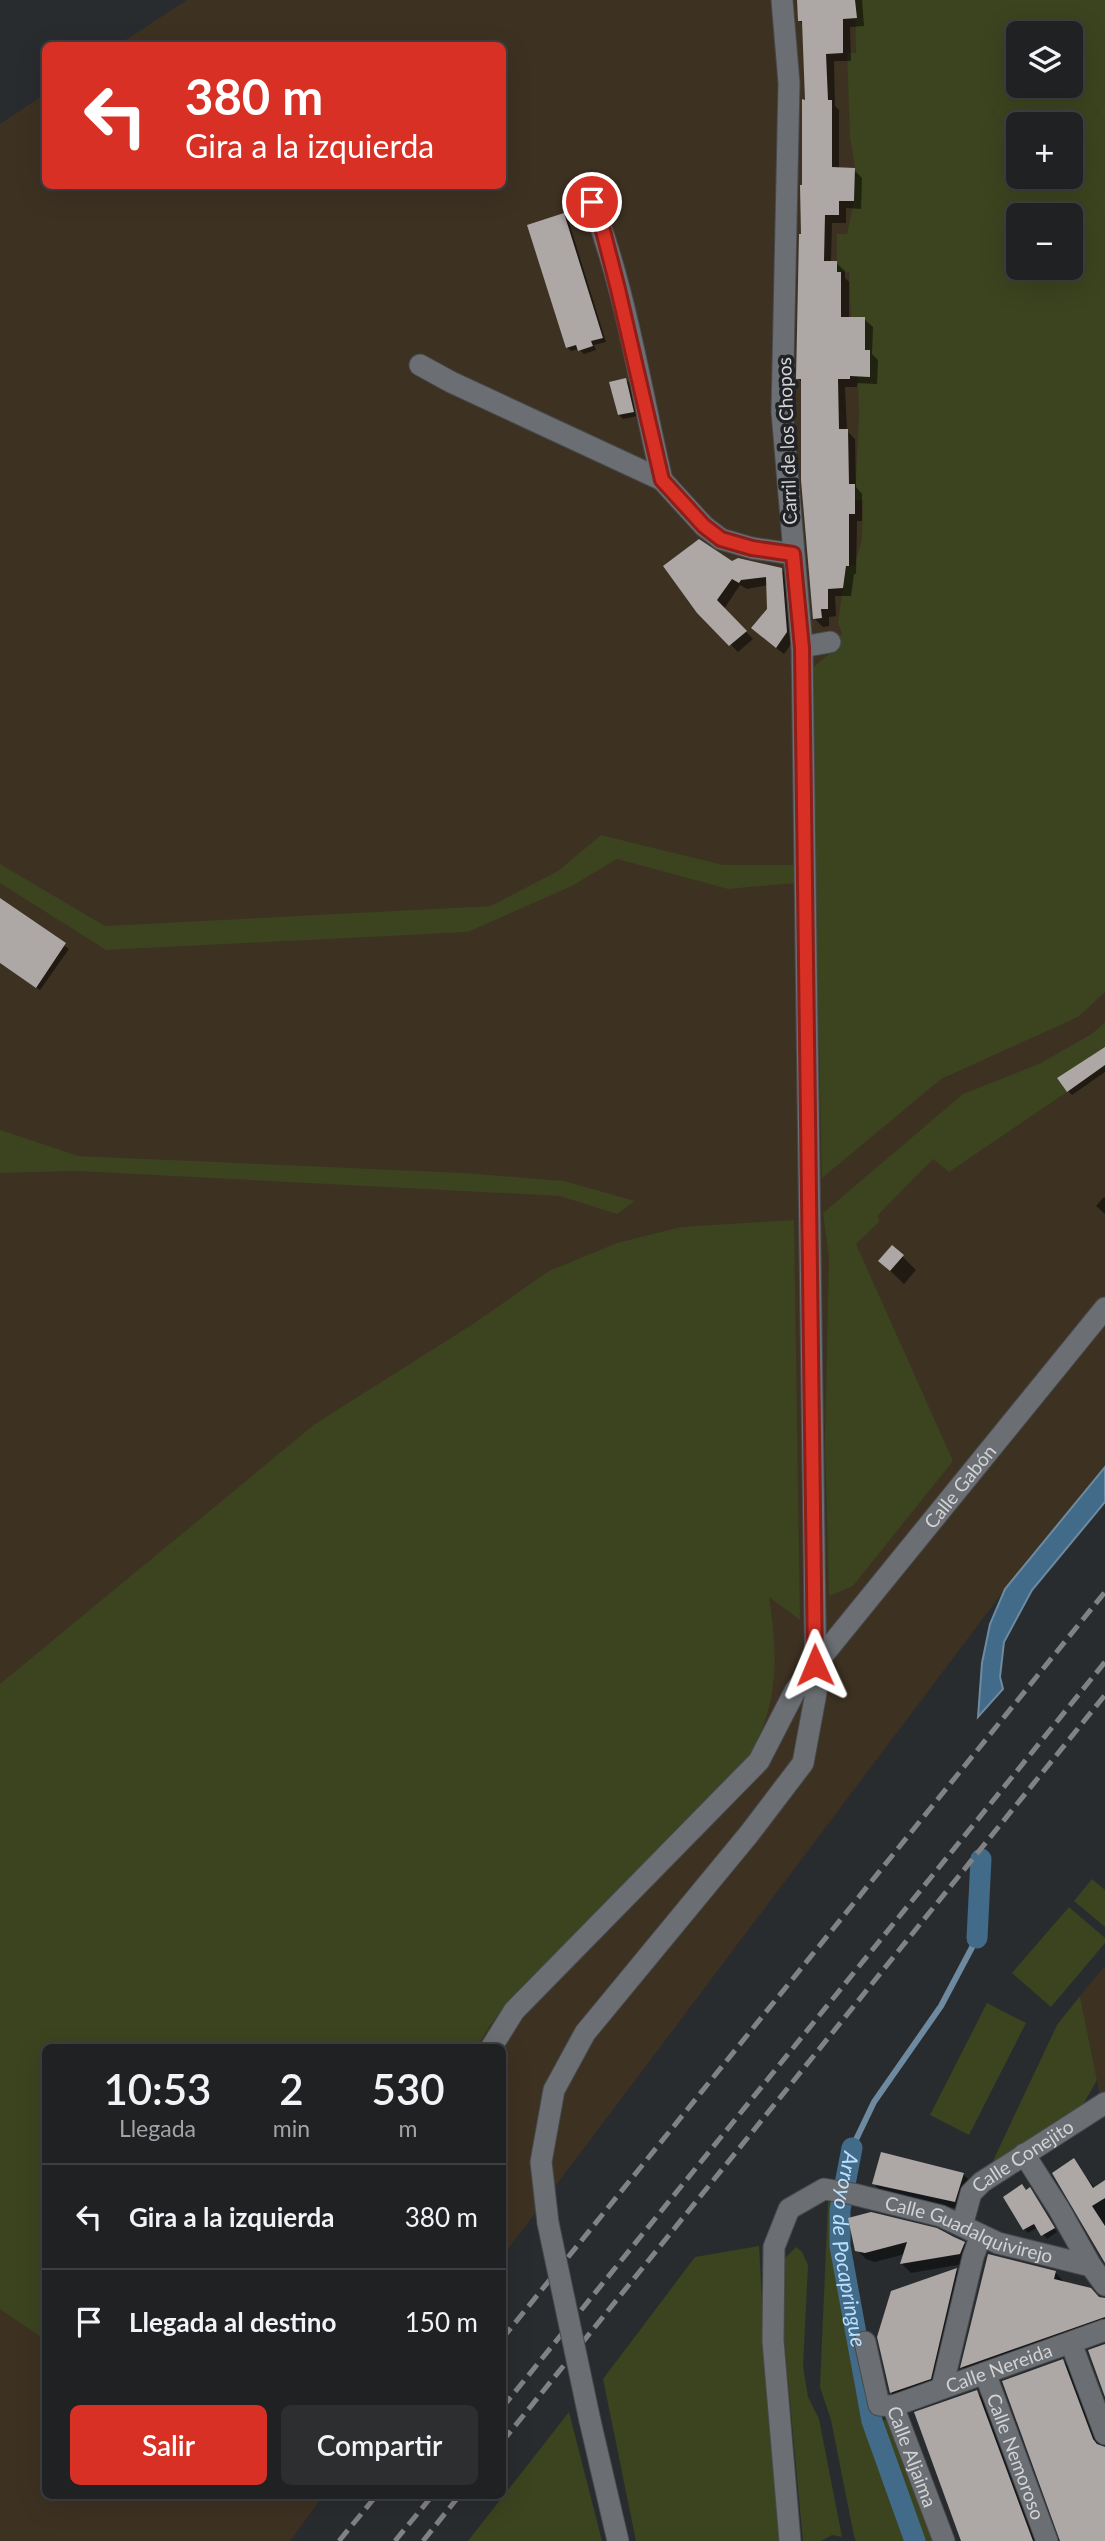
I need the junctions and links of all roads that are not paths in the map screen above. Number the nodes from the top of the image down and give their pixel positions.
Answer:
1 (782, 0) edge
2 (585, 185) dead end
3 (420, 365) dead end
4 (662, 480) junction
5 (793, 554) junction
6 (830, 642) dead end
7 (802, 648) junction
8 (1105, 1308) edge
9 (815, 1665) junction
10 (493, 2044) edge
11 (1105, 2103) edge
12 (1024, 2154) junction
13 (971, 2231) junction
14 (1091, 2266) junction
15 (1105, 2285) edge
16 (1105, 2330) edge
17 (865, 2342) dead end
18 (1072, 2343) junction
19 (985, 2373) junction
20 (942, 2388) junction
21 (893, 2406) junction
22 (1105, 2434) edge
23 (618, 2541) edge
24 (790, 2541) edge
25 (944, 2541) edge
26 (1047, 2541) edge

1 - 5 street, Carril de los Chopos
2 - 4 street
3 - 4 street
4 - 5 street
5 - 7 street, Carril de los Chopos
6 - 7 street
7 - 9 street, Carril de los Chopos
8 - 9 street, Calle Gabón
9 - 10 street, Calle Gabón
9 - 23 street, Carril de los Chopos, bridge
11 - 12 street, Calle Conejito
12 - 13 street, Calle Conejito
12 - 14 street
13 - 14 street, Calle Guadalquivirejo
13 - 20 street, Calle Conejito
13 - 24 street, Calle Guadalquivirejo
14 - 15 street
16 - 18 street, Calle Nereida
17 - 21 street, Calle Aljaima
18 - 19 street, Calle Nereida
18 - 22 street
19 - 20 street, Calle Nereida
19 - 26 street, Calle Nemoroso
20 - 21 street, Calle Nereida
21 - 25 street, Calle Aljaima

